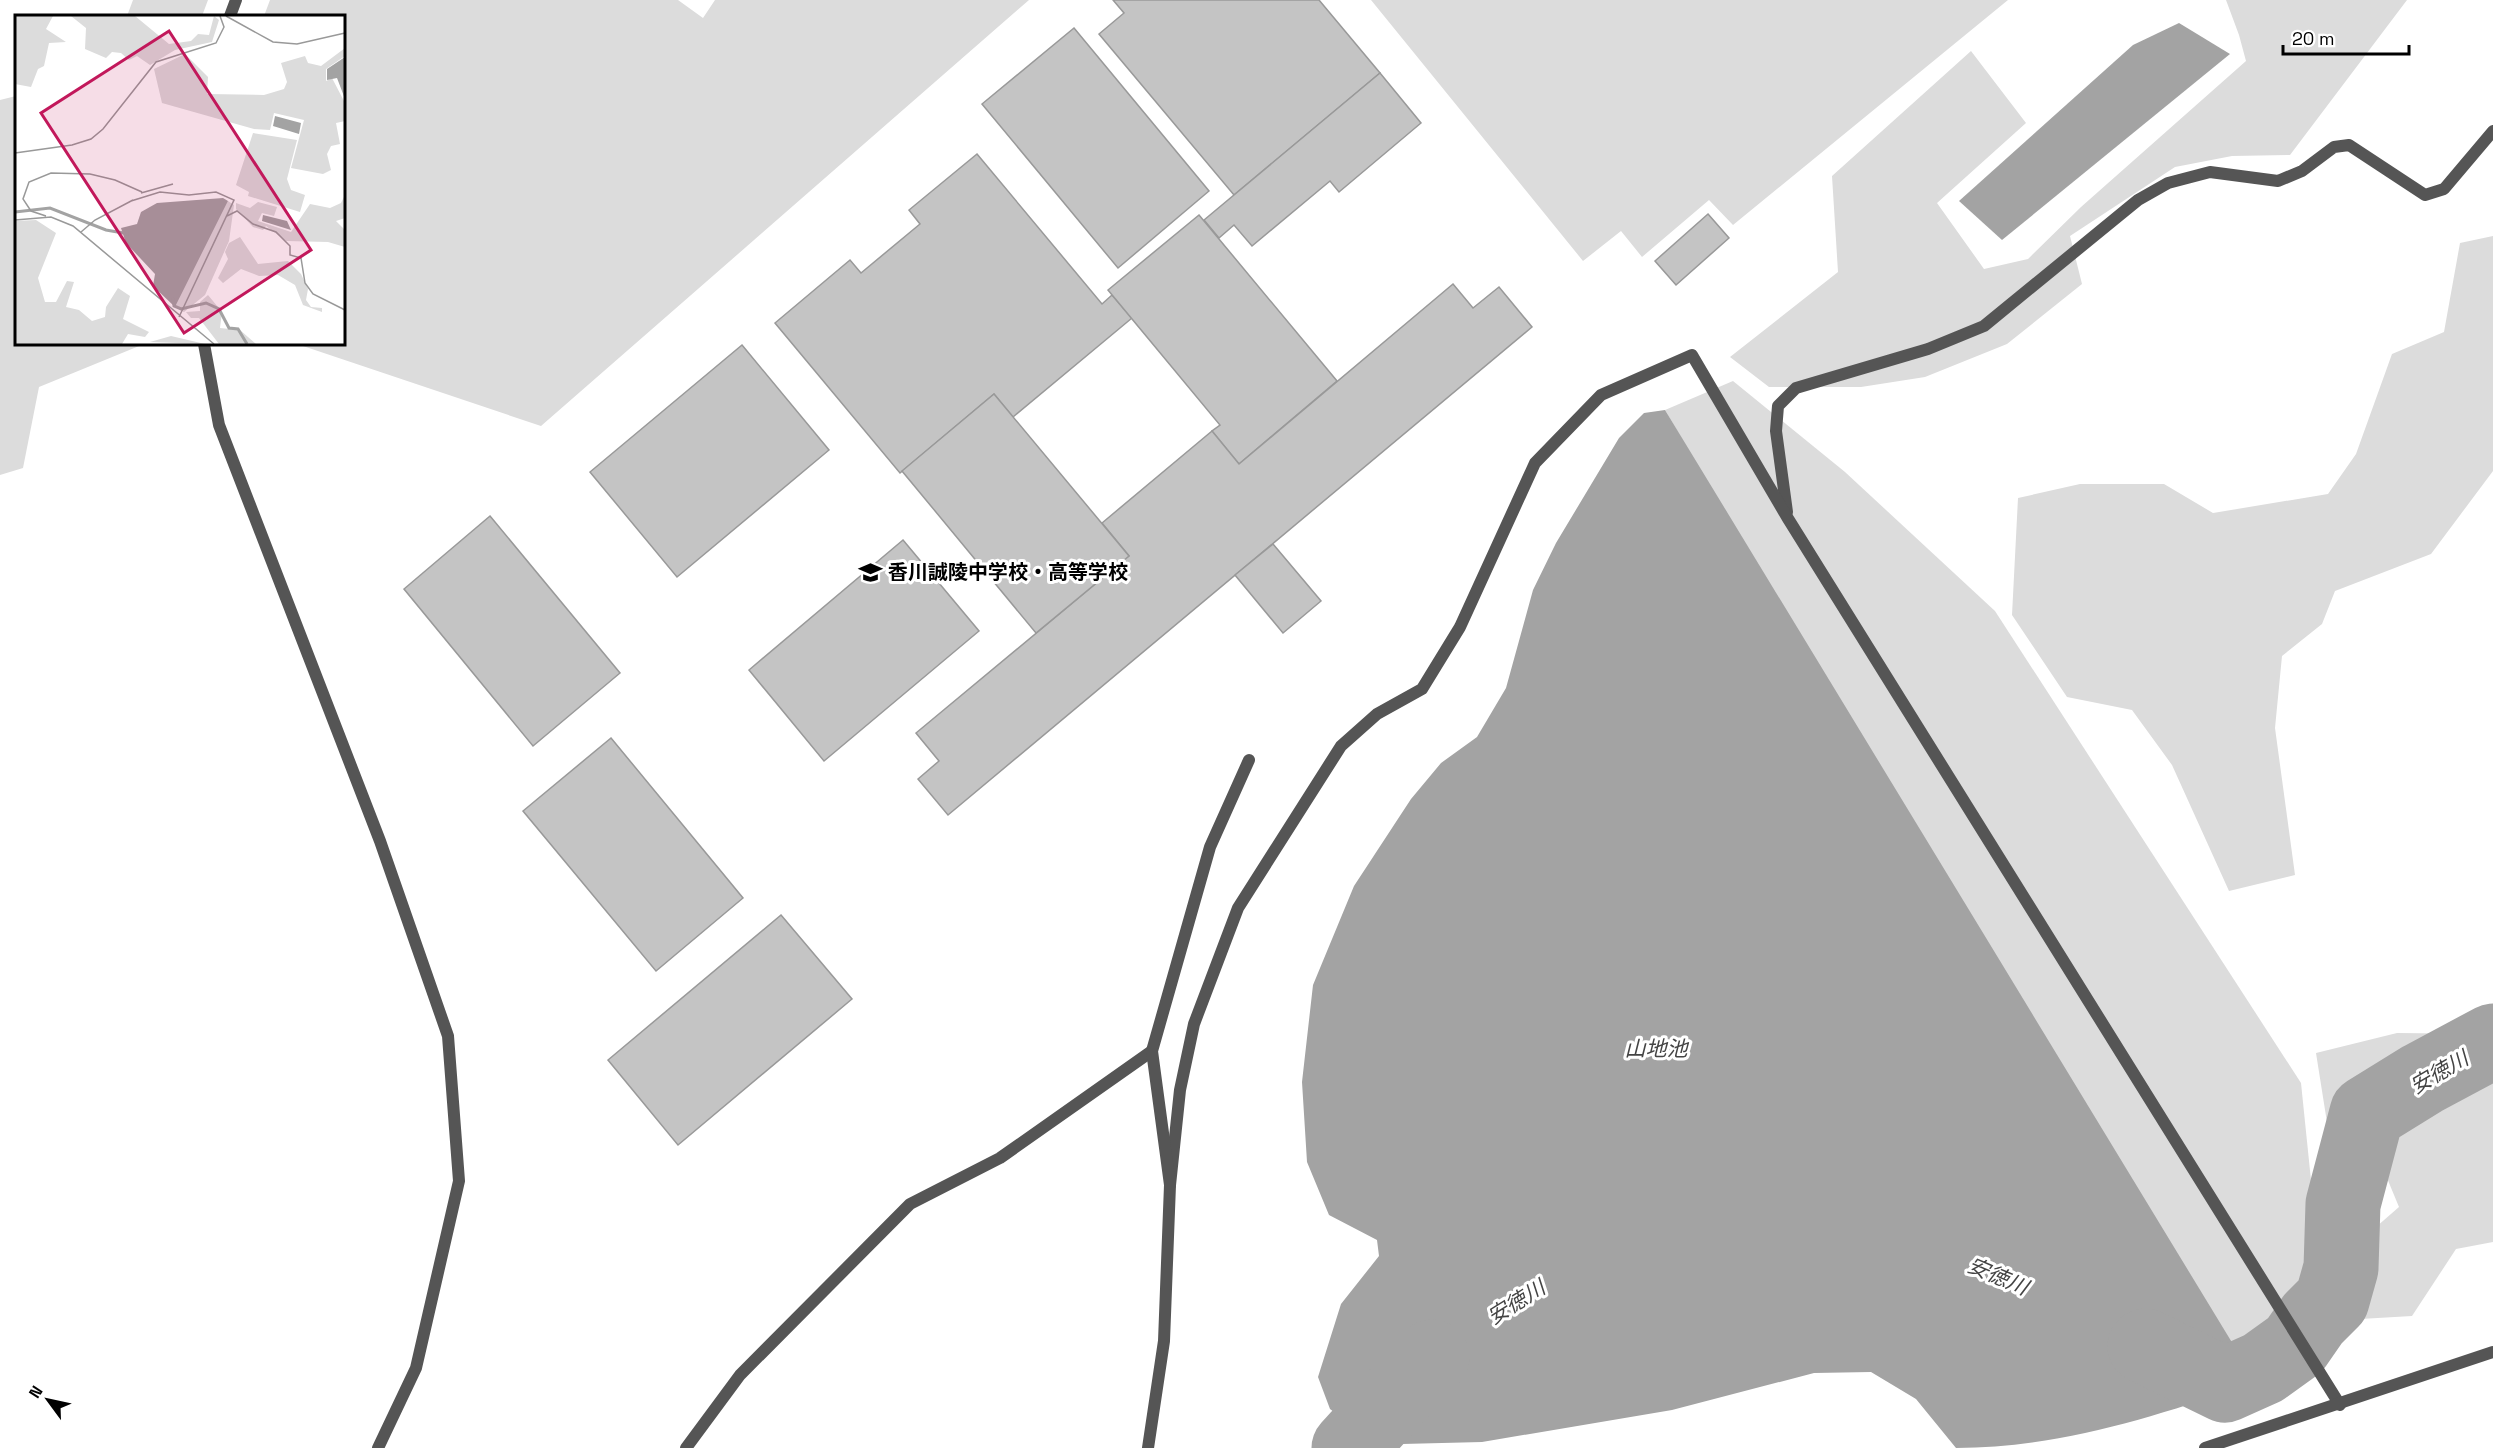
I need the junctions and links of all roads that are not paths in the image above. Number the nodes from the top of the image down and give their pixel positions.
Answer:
1 (236, 0) edge
2 (230, 15) edge
3 (2493, 131) edge
4 (204, 345) edge
5 (1787, 517) junction
6 (1249, 760) dead end
7 (1152, 1051) junction
8 (1170, 1185) junction
9 (2493, 1352) edge
10 (2340, 1405) junction
11 (378, 1448) edge
12 (686, 1448) edge
13 (1148, 1448) edge
14 (2205, 1448) edge

1 - 2 street
3 - 5 street
4 - 11 street
5 - 8 street
5 - 10 street
6 - 7 street
7 - 8 street
7 - 12 street
8 - 13 street
9 - 10 street
10 - 14 street

